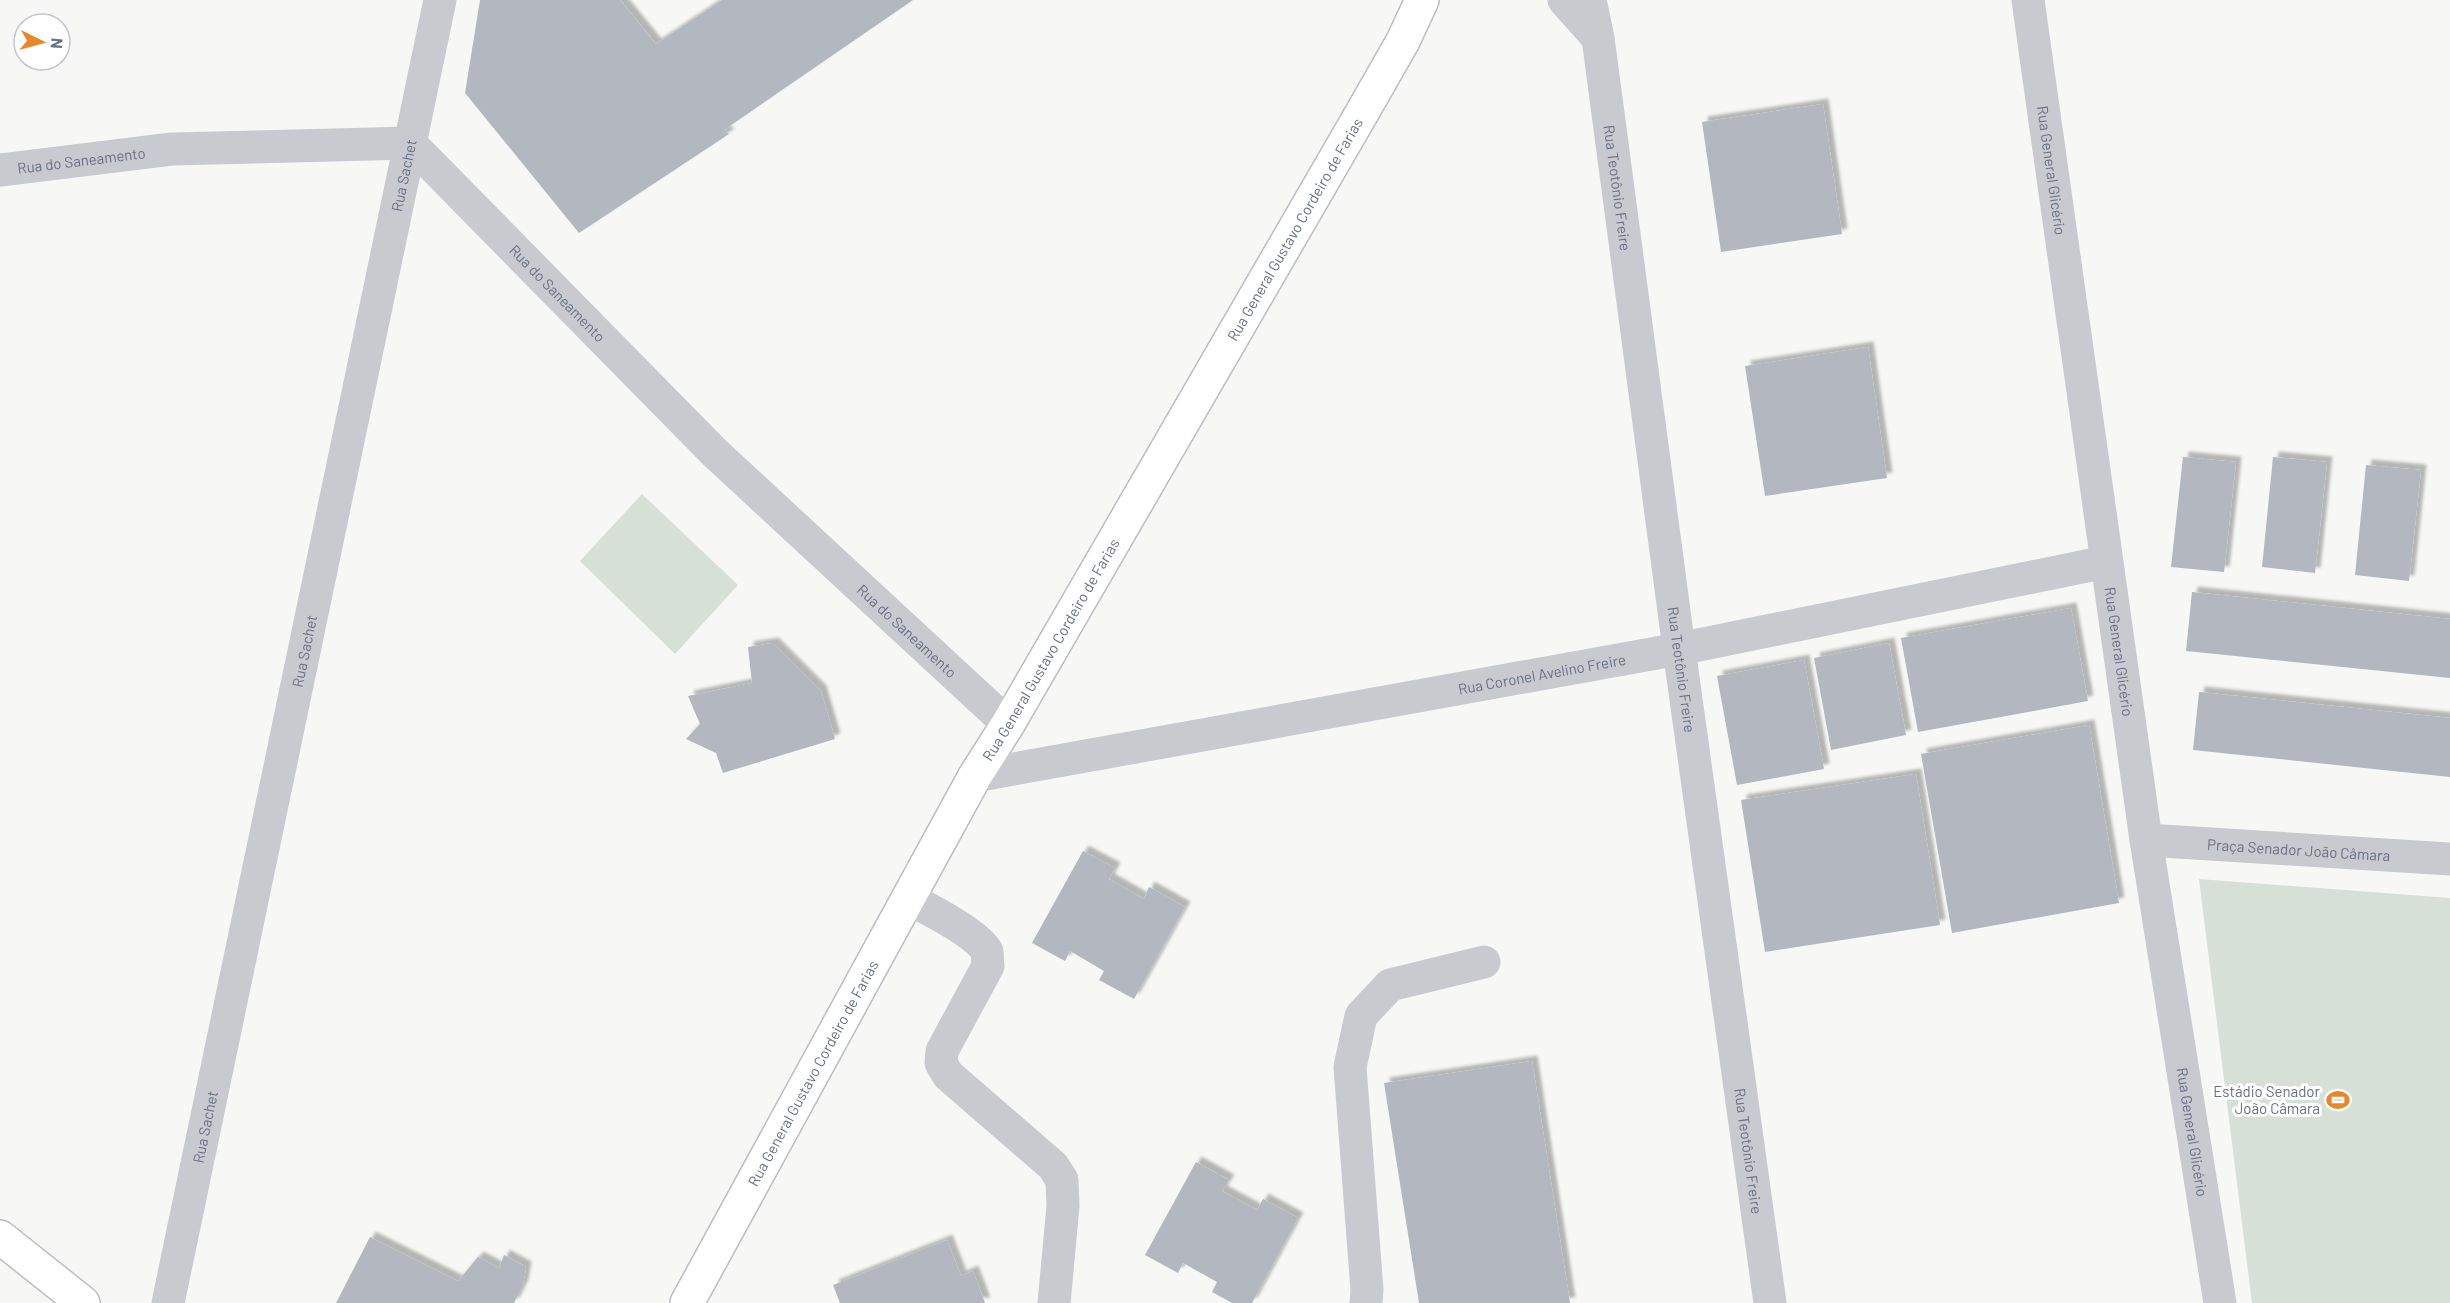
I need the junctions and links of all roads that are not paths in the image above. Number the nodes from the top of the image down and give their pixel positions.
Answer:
1 (440, 0) edge
2 (1564, 0) edge
3 (1590, 0) edge
4 (2028, 0) edge
5 (1424, 2) edge
6 (1598, 38) junction
7 (410, 143) junction
8 (0, 170) edge
9 (2106, 562) junction
10 (1679, 649) junction
11 (1008, 724) junction
12 (975, 776) junction
13 (2146, 840) junction
14 (2450, 859) edge
15 (909, 899) junction
16 (1484, 963) dead end
17 (0, 1237) edge
18 (83, 1303) edge
19 (168, 1303) edge
20 (687, 1303) edge
21 (1054, 1303) edge
22 (1366, 1303) edge
23 (1770, 1303) edge
24 (2220, 1303) edge

1 - 7 street, Rua Sachet
2 - 6 street
3 - 6 street, Rua Teotônio Freire
4 - 9 street, Rua General Glicério
5 - 11 main road, Rua General Gustavo Cordeiro de Farias
6 - 10 street, Rua Teotônio Freire
7 - 8 street, Rua do Saneamento
7 - 11 street, Rua do Saneamento
7 - 19 street, Rua Sachet
9 - 10 street, Rua Coronel Avelino Freire
9 - 13 street, Rua General Glicério
10 - 12 street, Rua Coronel Avelino Freire
10 - 23 street, Rua Teotônio Freire
11 - 12 main road, Rua General Gustavo Cordeiro de Farias
12 - 15 main road, Rua General Gustavo Cordeiro de Farias
13 - 14 street, Praça Senador João Câmara
13 - 24 street, Rua General Glicério
15 - 20 main road, Rua General Gustavo Cordeiro de Farias
15 - 21 street
16 - 22 street
17 - 18 main road

